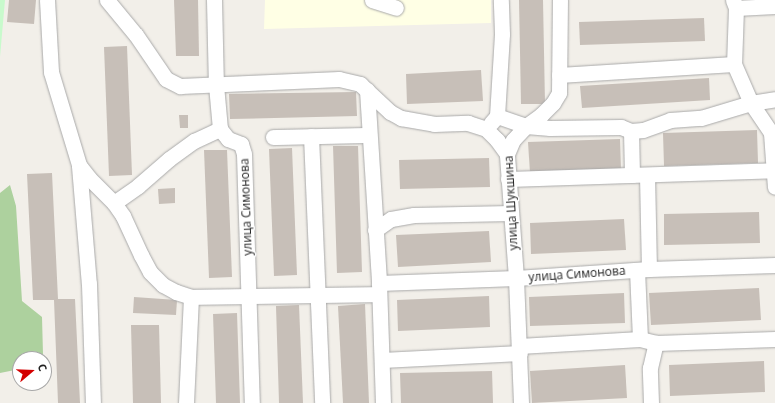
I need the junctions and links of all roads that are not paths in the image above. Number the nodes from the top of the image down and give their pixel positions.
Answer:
1 (47, 0) edge
2 (107, 0) edge
3 (214, 0) edge
4 (372, 0) edge
5 (501, 0) edge
6 (560, 0) edge
7 (734, 4) edge
8 (769, 4) edge
9 (396, 8) dead end
10 (734, 64) junction
11 (559, 75) junction
12 (216, 85) junction
13 (367, 90) junction
14 (775, 99) edge
15 (751, 103) junction
16 (497, 116) junction
17 (526, 126) junction
18 (220, 129) junction
19 (486, 129) junction
20 (631, 131) junction
21 (368, 135) junction
22 (311, 136) junction
23 (273, 137) dead end
24 (506, 154) junction
25 (79, 165) junction
26 (774, 170) edge
27 (647, 175) junction
28 (632, 176) junction
29 (508, 179) junction
30 (775, 187) edge
31 (114, 204) junction
32 (510, 213) junction
33 (375, 230) junction
34 (775, 265) edge
35 (643, 270) junction
36 (516, 278) junction
37 (379, 289) junction
38 (319, 296) junction
39 (191, 297) junction
40 (248, 297) junction
41 (640, 339) junction
42 (775, 339) edge
43 (656, 343) junction
44 (519, 349) junction
45 (382, 360) junction
46 (93, 403) edge
47 (186, 403) edge
48 (252, 403) edge
49 (322, 403) edge
50 (383, 403) edge
51 (521, 403) edge
52 (651, 403) edge

1 - 25 street
2 - 12 street
3 - 12 street
4 - 9 street
5 - 16 street
6 - 11 street, улица Шукшина
7 - 8 street
7 - 10 street
10 - 11 street
10 - 15 street
11 - 17 street, улица Шукшина
12 - 13 street
12 - 18 street
13 - 19 street
13 - 21 street
14 - 15 street
15 - 20 street
15 - 26 street
16 - 17 street
16 - 19 street
17 - 20 street
17 - 24 street, улица Шукшина
18 - 31 street
18 - 40 street, улица Симонова
19 - 24 street
20 - 28 street
21 - 22 street
21 - 33 street
22 - 23 street
22 - 38 street
24 - 29 street, улица Шукшина
25 - 31 street
25 - 46 street
26 - 27 street
26 - 30 street
27 - 28 street
27 - 35 street
28 - 29 street
29 - 32 street, улица Шукшина
31 - 39 street
32 - 33 street
32 - 36 street, улица Шукшина
33 - 37 street
34 - 35 street, улица Симонова
35 - 36 street, улица Симонова
35 - 41 street
36 - 37 street, улица Симонова
36 - 44 street, улица Шукшина
37 - 38 street, улица Симонова
37 - 45 street
38 - 40 street, улица Симонова
38 - 49 street
39 - 40 street, улица Симонова
39 - 47 street
40 - 48 street, улица Симонова
41 - 43 street
41 - 44 street
42 - 43 street
43 - 52 street
44 - 45 street
44 - 51 street, улица Шукшина
45 - 50 street

